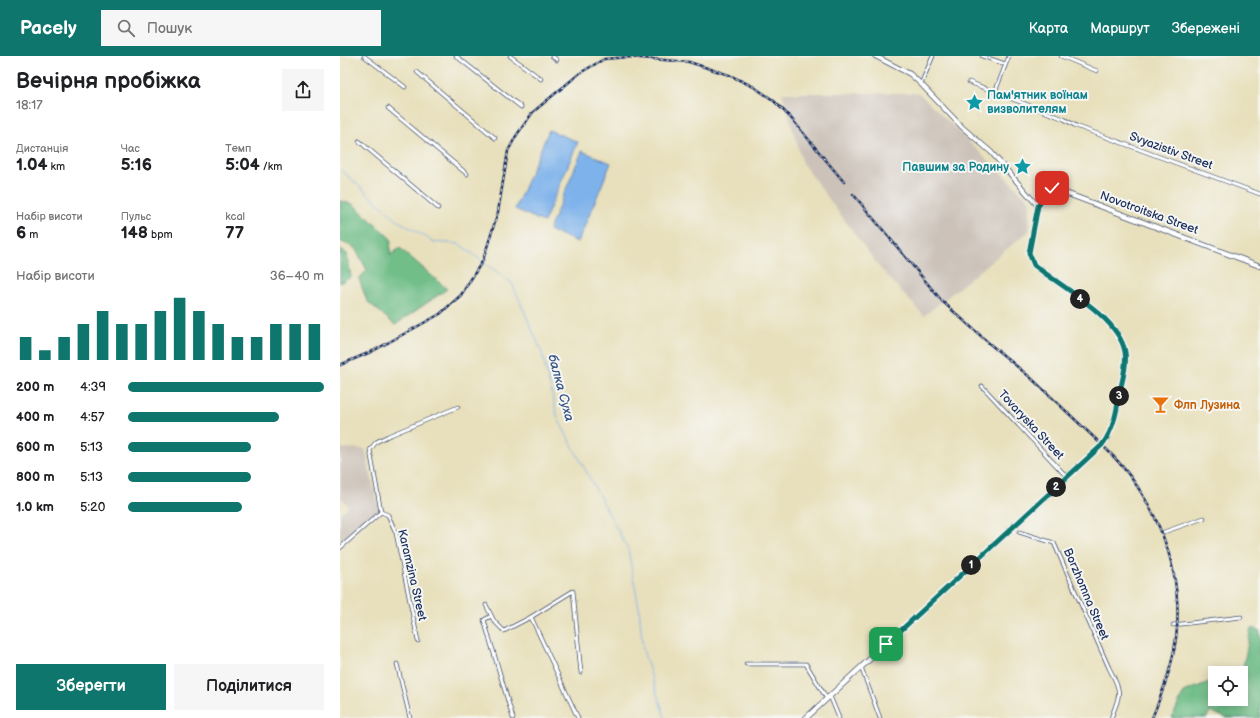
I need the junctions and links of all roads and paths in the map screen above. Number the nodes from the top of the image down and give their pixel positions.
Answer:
1 (364, 56) edge
2 (456, 56) edge
3 (510, 56) edge
4 (552, 56) edge
5 (875, 56) edge
6 (933, 56) edge
7 (982, 56) edge
8 (1009, 56) edge
9 (1061, 56) edge
10 (557, 60) dead end
11 (1005, 64) junction
12 (1097, 71) dead end
13 (417, 72) dead end
14 (541, 79) dead end
15 (969, 82) dead end
16 (921, 84) junction
17 (405, 87) dead end
18 (995, 92) junction
19 (521, 107) dead end
20 (388, 108) dead end
21 (495, 138) dead end
22 (359, 142) dead end
23 (467, 174) dead end
24 (1260, 194) edge
25 (1038, 206) junction
26 (438, 208) dead end
27 (1260, 266) edge
28 (982, 386) dead end
29 (458, 407) dead end
30 (1067, 477) junction
31 (382, 512) junction
32 (1204, 518) dead end
33 (1019, 532) dead end
34 (1164, 532) dead end
35 (340, 548) edge
36 (486, 605) dead end
37 (491, 616) junction
38 (531, 617) junction
39 (1241, 617) dead end
40 (1173, 625) dead end
41 (418, 641) dead end
42 (397, 664) dead end
43 (746, 664) dead end
44 (861, 667) junction
45 (581, 673) dead end
46 (829, 697) junction
47 (410, 718) edge
48 (513, 718) edge
49 (578, 718) edge
50 (806, 718) edge
51 (839, 718) edge
52 (880, 718) edge
53 (1111, 718) edge

1 - 17 street
2 - 19 street
3 - 14 street
4 - 10 street
5 - 16 street
6 - 16 street
7 - 11 street
8 - 11 street
9 - 12 street
11 - 18 street
13 - 21 street
15 - 18 street, Svyazistiv Street
16 - 25 street
18 - 24 street, Svyazistiv Street
20 - 23 street
22 - 26 street
25 - 27 main road, Novotroitska Street
25 - 30 main road
28 - 30 street, Tovaryska Street
29 - 31 street, Karamzina Street
30 - 44 main road
31 - 35 street
31 - 41 street, Karamzina Street
32 - 34 street
33 - 53 street, Borzhomna Street
36 - 37 street
37 - 38 street
37 - 48 street
38 - 45 street
38 - 49 street
39 - 40 street
42 - 47 street
43 - 46 street
44 - 46 main road
44 - 52 street
46 - 50 main road
46 - 51 street

